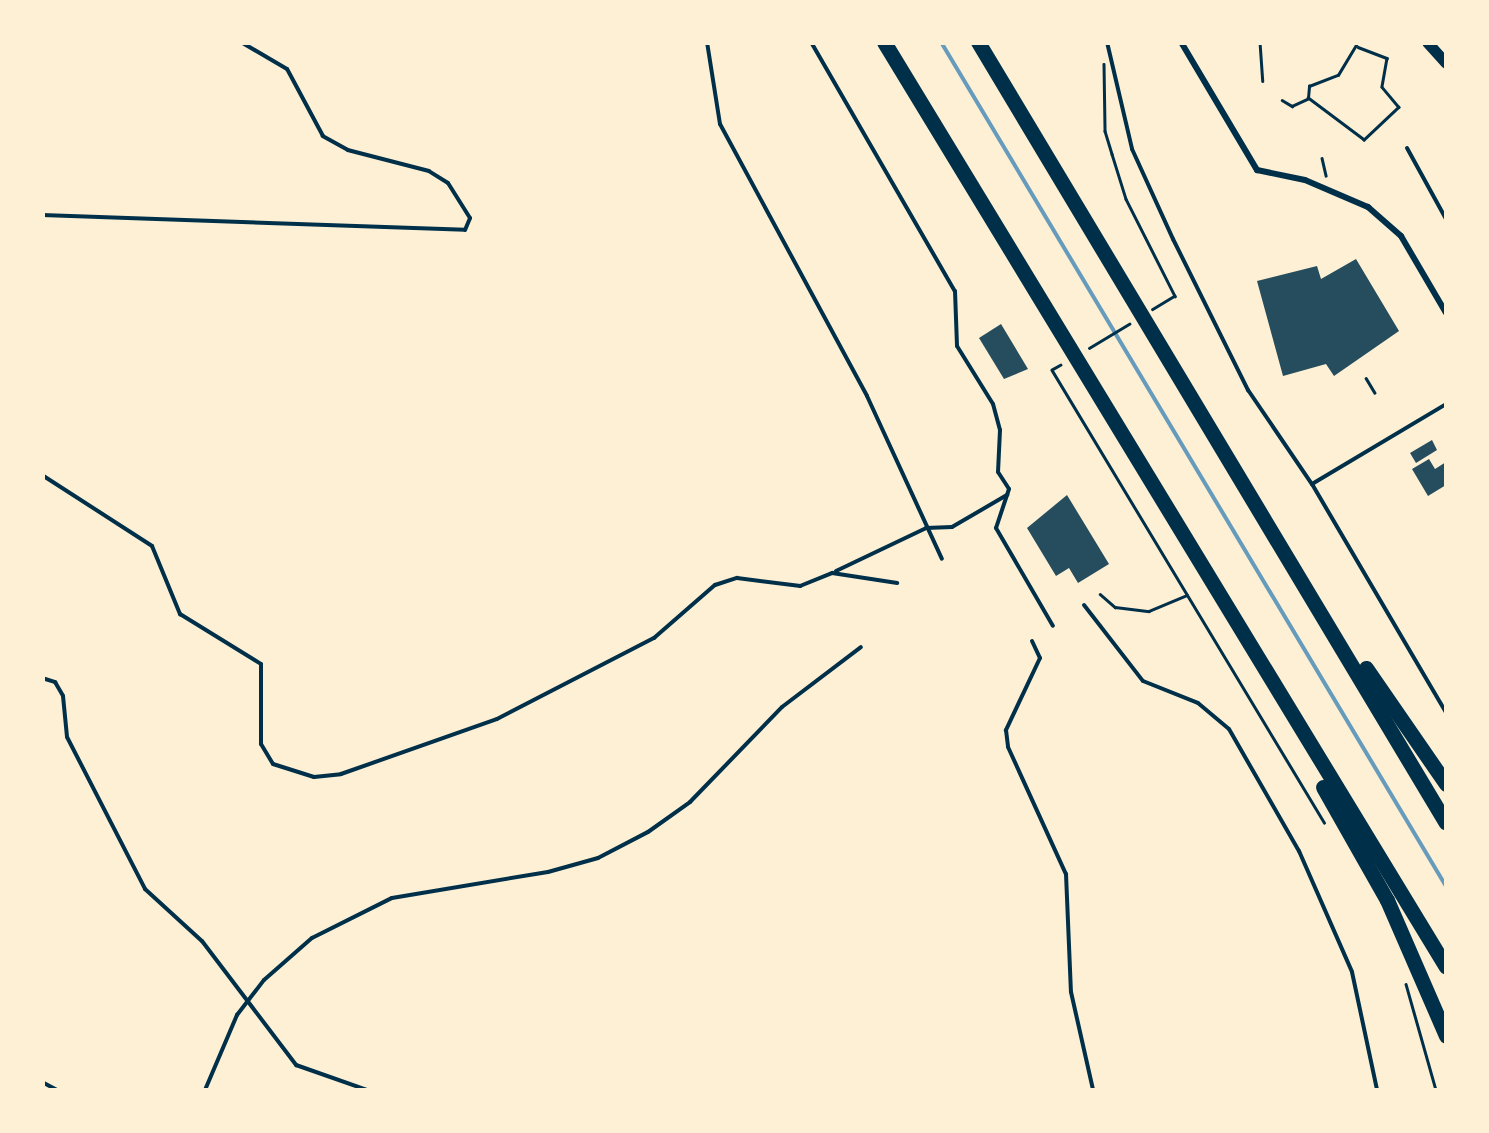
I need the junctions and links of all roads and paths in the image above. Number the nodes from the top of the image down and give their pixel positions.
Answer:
1 (240, 42) edge
2 (707, 42) edge
3 (811, 42) edge
4 (884, 42) edge
5 (978, 42) edge
6 (1107, 42) edge
7 (1180, 42) edge
8 (1260, 42) edge
9 (1427, 42) edge
10 (1358, 45) edge
11 (1446, 63) edge
12 (1110, 64) junction
13 (1263, 81) dead end
14 (1308, 98) junction
15 (1282, 100) dead end
16 (1407, 148) dead end
17 (1322, 158) dead end
18 (1333, 189) dead end
19 (42, 215) edge
20 (1446, 218) edge
21 (1446, 313) edge
22 (1083, 352) dead end
23 (1068, 361) dead end
24 (1366, 378) dead end
25 (1376, 393) dead end
26 (1446, 404) edge
27 (42, 475) edge
28 (1312, 484) junction
29 (1007, 495) junction
30 (926, 528) junction
31 (942, 558) dead end
32 (1300, 572) junction
33 (832, 573) junction
34 (898, 582) dead end
35 (1100, 594) dead end
36 (1189, 594) junction
37 (1218, 600) junction
38 (1084, 605) dead end
39 (1053, 626) dead end
40 (1032, 640) dead end
41 (861, 647) dead end
42 (42, 678) edge
43 (1446, 712) edge
44 (1446, 784) edge
45 (1446, 823) edge
46 (1329, 830) dead end
47 (1446, 967) edge
48 (1404, 978) dead end
49 (248, 1000) junction
50 (1446, 1036) edge
51 (42, 1082) edge
52 (57, 1090) edge
53 (205, 1090) edge
54 (367, 1090) edge
55 (1093, 1090) edge
56 (1377, 1090) edge
57 (1436, 1090) edge

1 - 19 lane
2 - 30 lane
3 - 29 lane
4 - 37 highway
5 - 32 highway
6 - 12 lane
7 - 21 street
8 - 13 path
9 - 11 main road
10 - 14 path
10 - 14 path
12 - 22 path
12 - 28 lane
14 - 15 path
16 - 20 lane
17 - 18 path
23 - 36 path
24 - 25 path
26 - 28 lane
27 - 33 lane
28 - 43 lane
29 - 30 lane
29 - 39 lane
30 - 31 lane
30 - 33 lane
32 - 44 highway
32 - 45 highway
33 - 34 lane
35 - 36 path
36 - 46 path
37 - 47 highway
37 - 50 highway
38 - 56 lane
40 - 55 lane
41 - 49 lane
42 - 49 lane
48 - 57 path
49 - 53 lane
49 - 54 lane
51 - 52 lane

